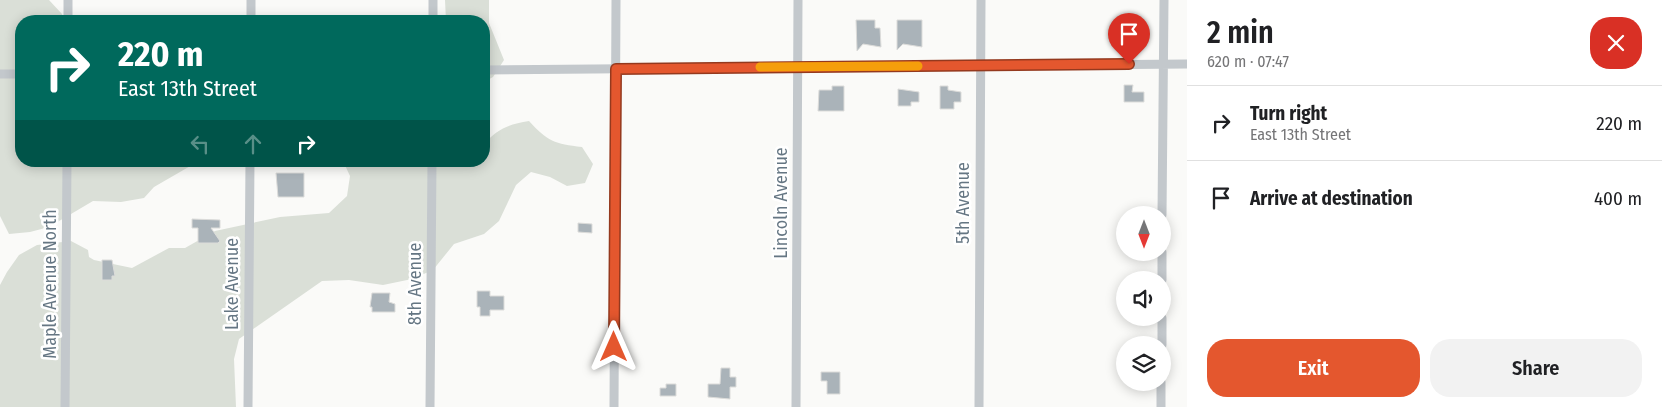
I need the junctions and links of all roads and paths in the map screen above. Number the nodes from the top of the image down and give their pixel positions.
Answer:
1 (68, 0) edge
2 (251, 0) edge
3 (433, 0) edge
4 (616, 0) edge
5 (798, 0) edge
6 (981, 0) edge
7 (1164, 0) edge
8 (68, 15) edge
9 (251, 15) edge
10 (433, 15) edge
11 (1163, 64) junction
12 (1187, 64) edge
13 (981, 66) junction
14 (798, 67) junction
15 (616, 69) junction
16 (490, 70) edge
17 (0, 74) edge
18 (15, 74) edge
19 (67, 167) edge
20 (250, 167) edge
21 (432, 167) edge
22 (1162, 206) edge
23 (1161, 391) edge
24 (66, 407) edge
25 (248, 407) edge
26 (430, 407) edge
27 (614, 407) edge
28 (796, 407) edge
29 (978, 407) edge
30 (1161, 407) edge

1 - 8 street
2 - 9 street
3 - 10 street
4 - 15 street
5 - 14 street, Lincoln Avenue
6 - 13 street, 5th Avenue
7 - 11 street
11 - 12 street
11 - 13 street
11 - 22 street
13 - 14 street
13 - 29 street, 5th Avenue
14 - 15 street
14 - 28 street, Lincoln Avenue
15 - 16 street
15 - 27 street
17 - 18 street
19 - 24 street, Maple Avenue North
20 - 25 street, Lake Avenue
21 - 26 street, 8th Avenue
23 - 30 street

